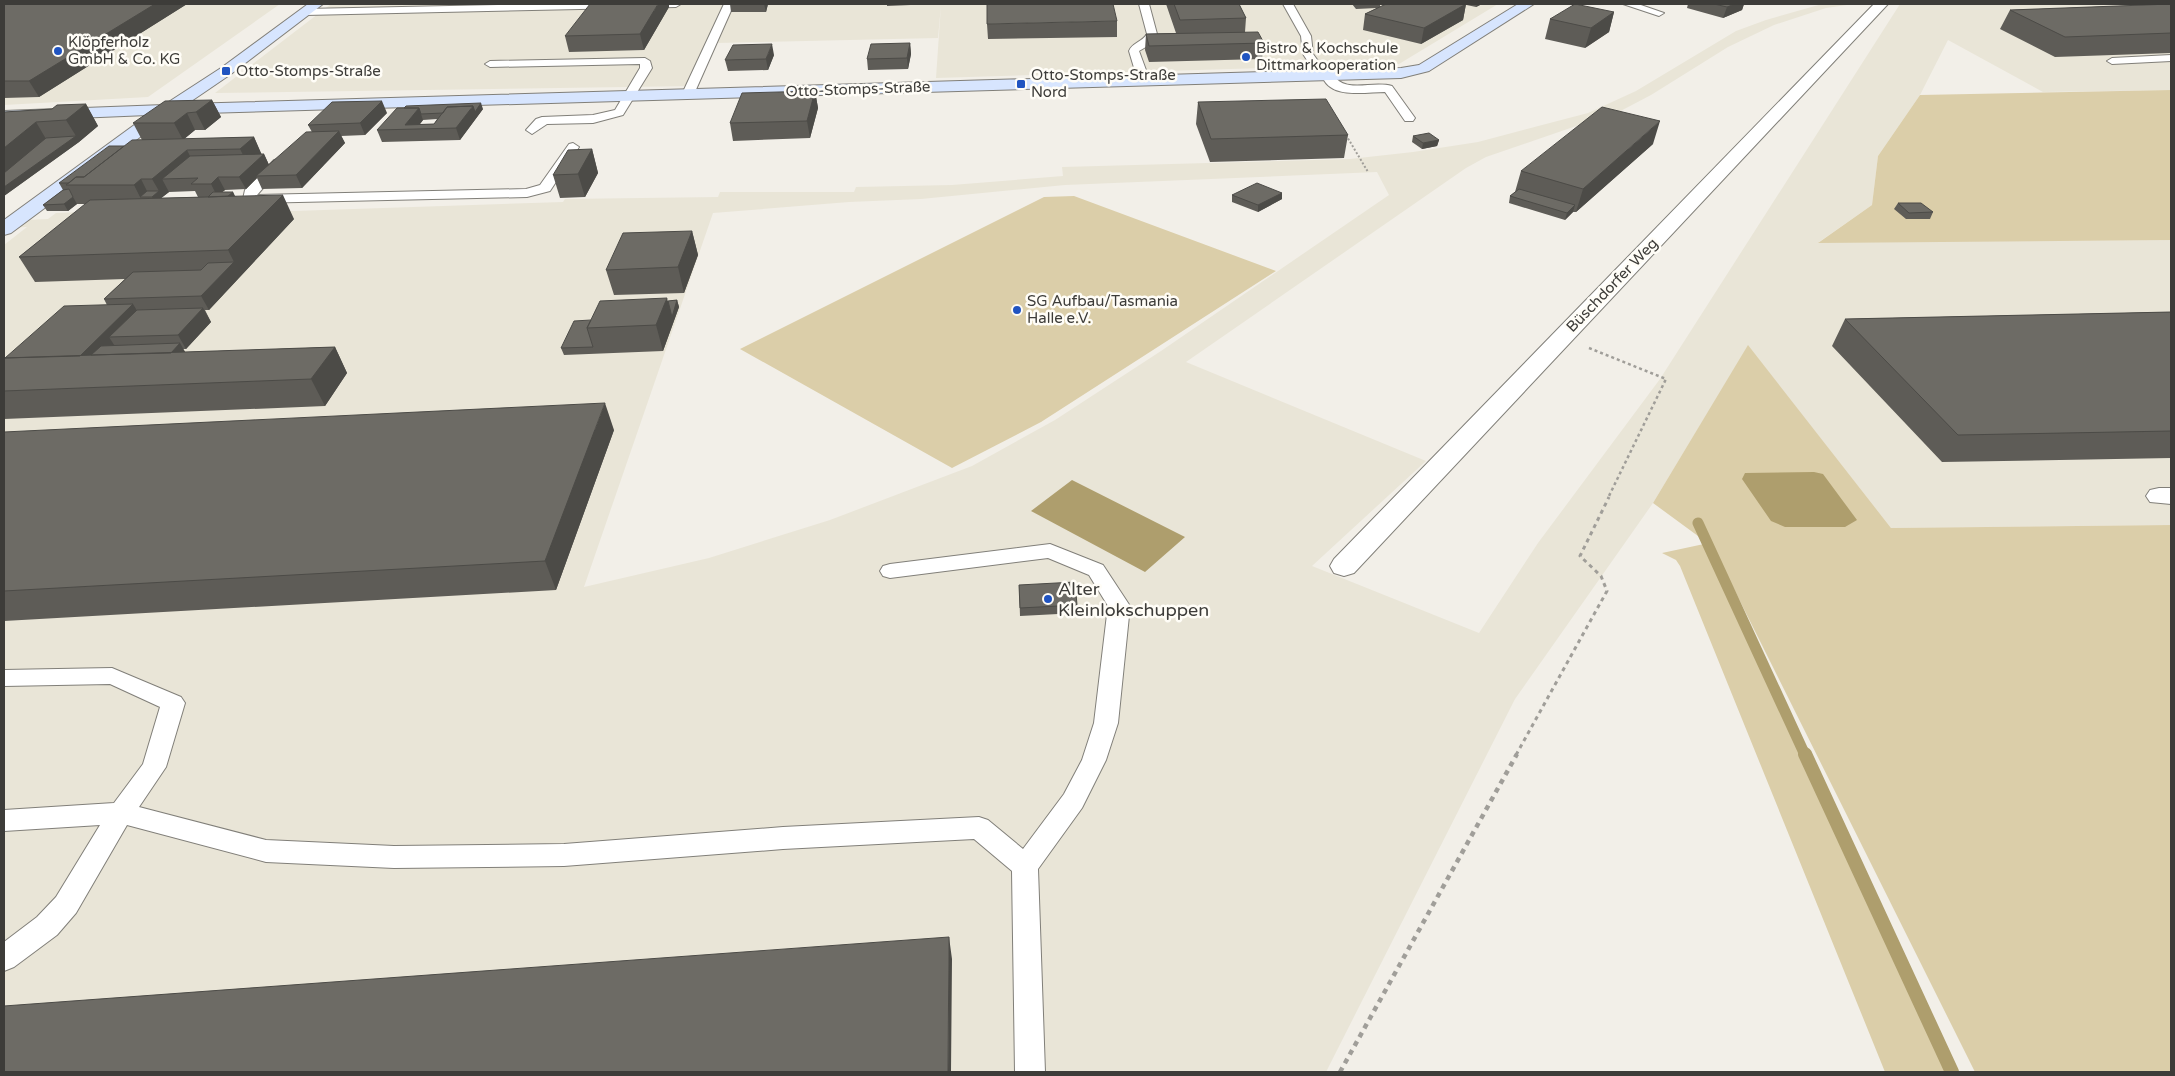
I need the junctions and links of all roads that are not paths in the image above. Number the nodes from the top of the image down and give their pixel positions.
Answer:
1 (676, 4) edge
2 (729, 4) edge
3 (1144, 4) edge
4 (1288, 4) edge
5 (1527, 4) edge
6 (1628, 4) edge
7 (1881, 4) edge
8 (310, 8) edge
9 (1659, 13) dead end
10 (2171, 58) edge
11 (2112, 61) edge
12 (490, 64) dead end
13 (1325, 75) junction
14 (1144, 81) junction
15 (688, 94) junction
16 (630, 96) junction
17 (340, 104) junction
18 (170, 109) junction
19 (4, 116) edge
20 (327, 117) edge
21 (1409, 118) dead end
22 (532, 130) dead end
23 (574, 147) dead end
24 (292, 150) edge
25 (4, 229) edge
26 (1344, 566) dead end
27 (890, 571) dead end
28 (4, 678) edge
29 (121, 813) junction
30 (4, 820) edge
31 (1025, 866) junction
32 (4, 958) edge
33 (1030, 1072) edge

1 - 8 lane
2 - 15 lane
3 - 14 lane
4 - 13 lane
5 - 13 street, Otto-Stomps-Straße
6 - 9 lane
7 - 26 street, Büschdorfer Weg
8 - 18 street
10 - 11 lane
12 - 16 lane
13 - 14 street, Otto-Stomps-Straße
13 - 21 lane
14 - 15 street, Otto-Stomps-Straße
15 - 16 street, Otto-Stomps-Straße
16 - 17 street, Otto-Stomps-Straße
16 - 22 lane
17 - 18 street, Otto-Stomps-Straße
17 - 20 lane
18 - 19 street, Otto-Stomps-Straße
18 - 25 street
23 - 24 lane
27 - 31 lane
28 - 29 lane
29 - 30 lane
29 - 31 lane
29 - 32 lane
31 - 33 lane

